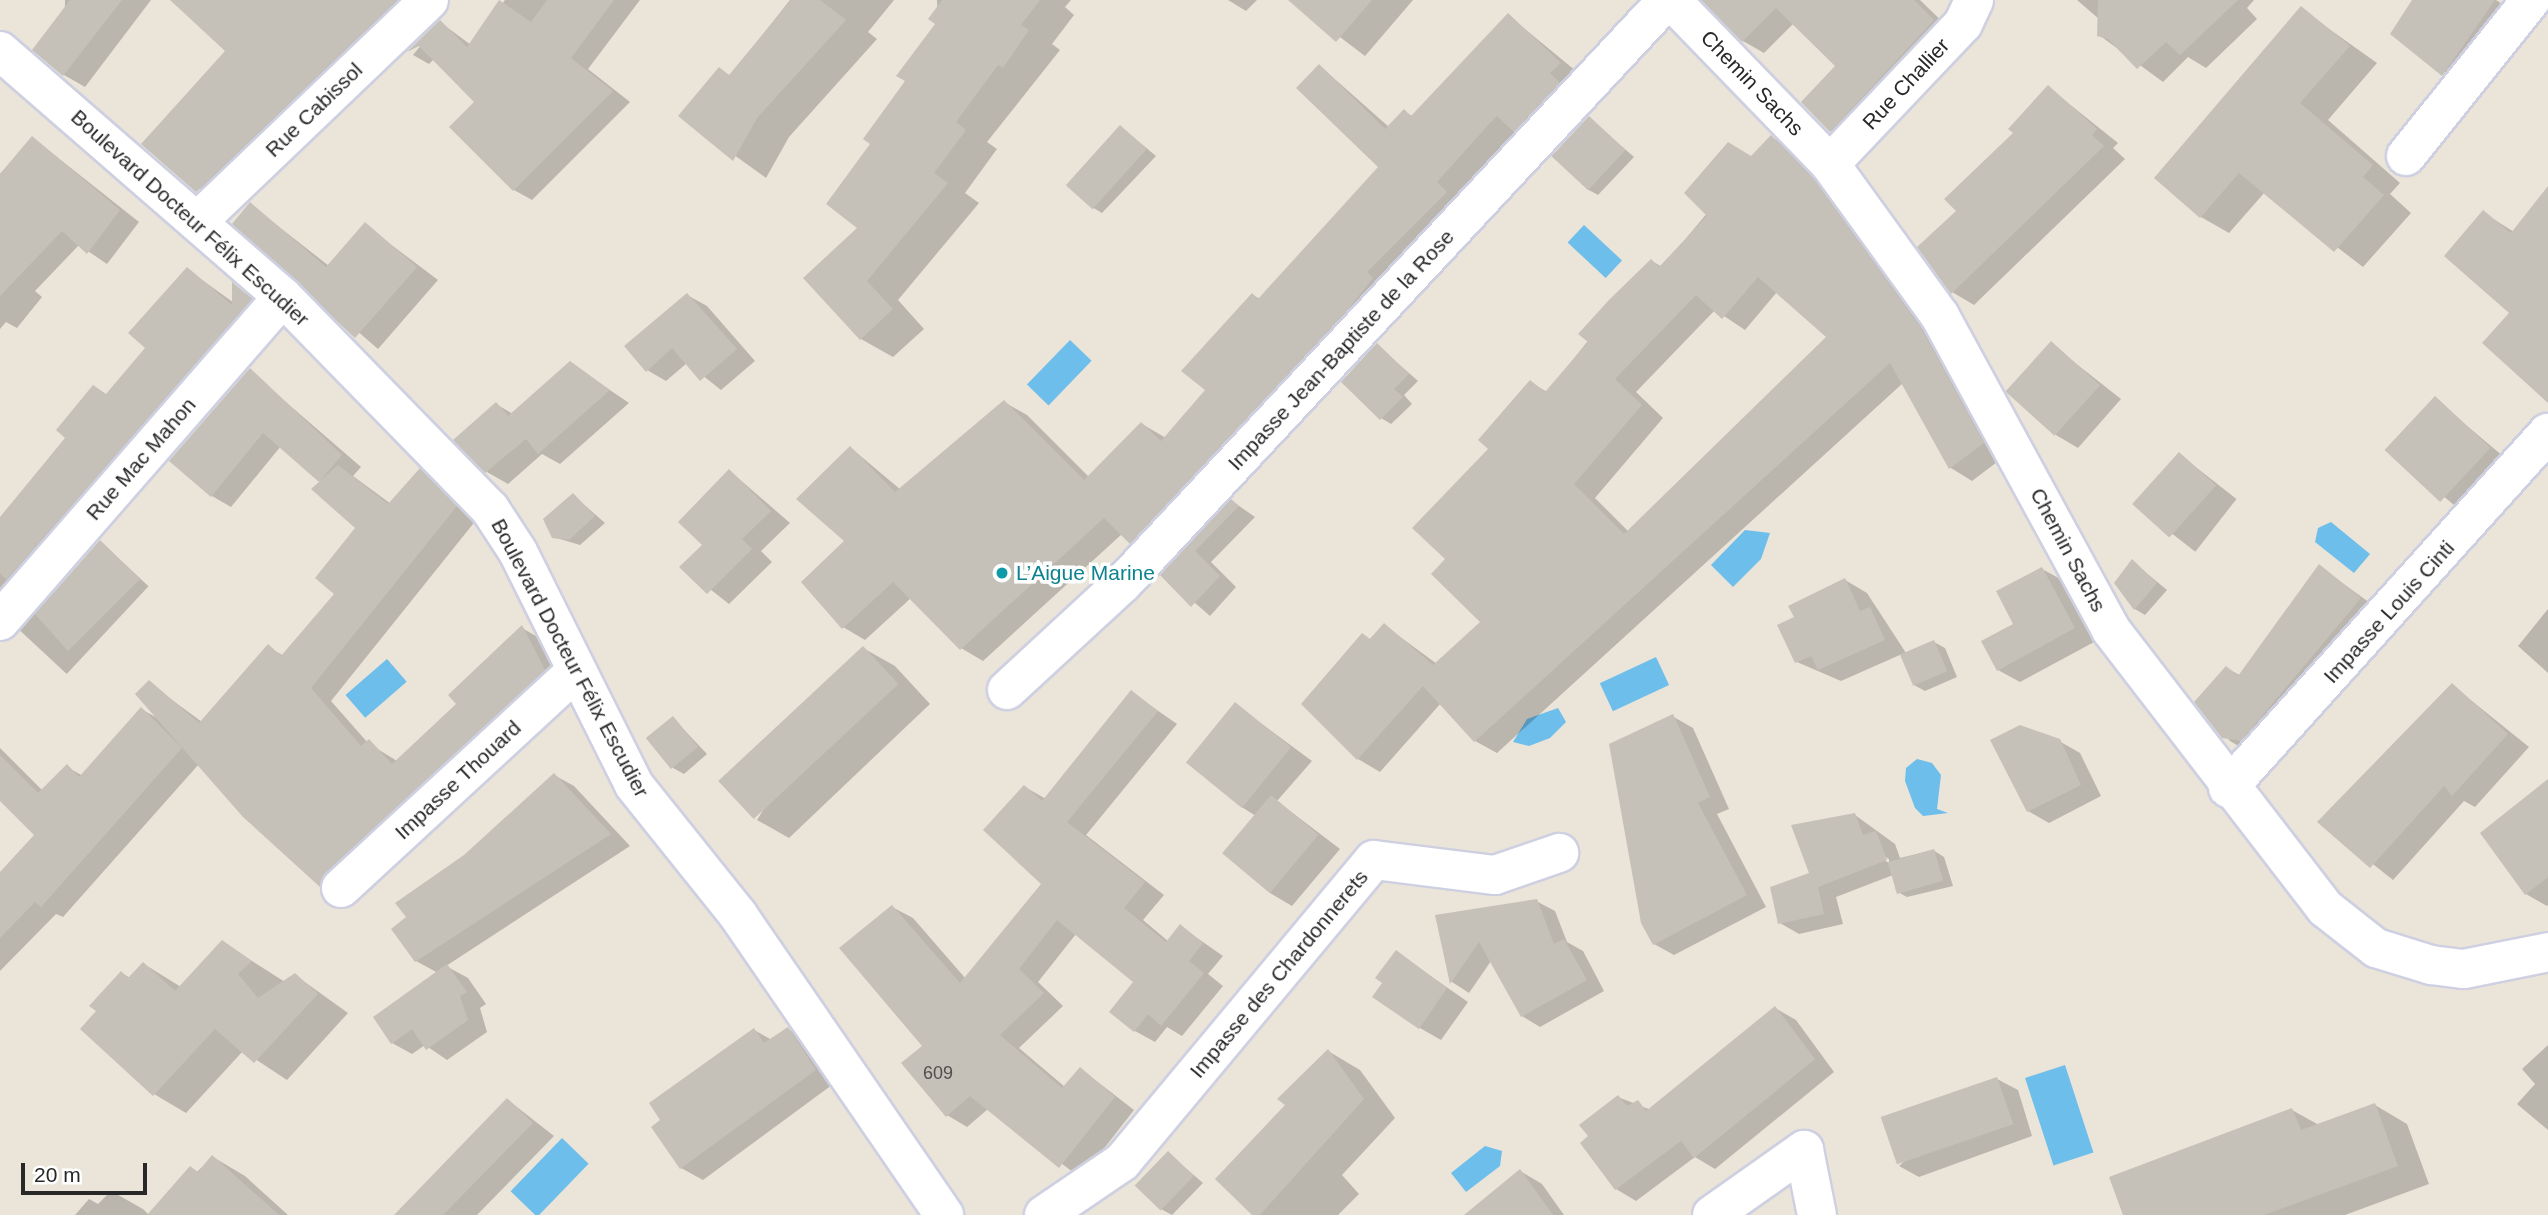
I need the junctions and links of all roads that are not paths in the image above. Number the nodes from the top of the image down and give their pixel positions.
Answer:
1 (429, 0) edge
2 (1669, 0) edge
3 (1974, 0) edge
4 (2531, 0) edge
5 (0, 51) edge
6 (2406, 156) dead end
7 (1830, 164) junction
8 (199, 220) junction
9 (283, 297) junction
10 (2548, 433) edge
11 (0, 621) edge
12 (576, 671) junction
13 (1007, 690) dead end
14 (2228, 788) junction
15 (1559, 853) dead end
16 (341, 888) dead end
17 (2548, 952) edge
18 (944, 1215) edge
19 (1044, 1215) edge
20 (1712, 1215) edge
21 (1817, 1215) edge

1 - 8 street, Rue Cabissol
2 - 7 street, Chemin Sachs
2 - 13 street, Impasse Jean-Baptiste de la Rose
3 - 7 street, Rue Challier
4 - 6 street
5 - 8 street, Boulevard Docteur Félix Escudier
7 - 14 street, Chemin Sachs
8 - 9 street, Boulevard Docteur Félix Escudier
9 - 11 street, Rue Mac Mahon
9 - 12 street, Boulevard Docteur Félix Escudier
10 - 14 street, Impasse Louis Cinti
12 - 16 street, Impasse Thouard
12 - 18 street, Boulevard Docteur Félix Escudier
14 - 17 street, Chemin Sachs
15 - 19 street, Impasse des Chardonnerets
20 - 21 street

